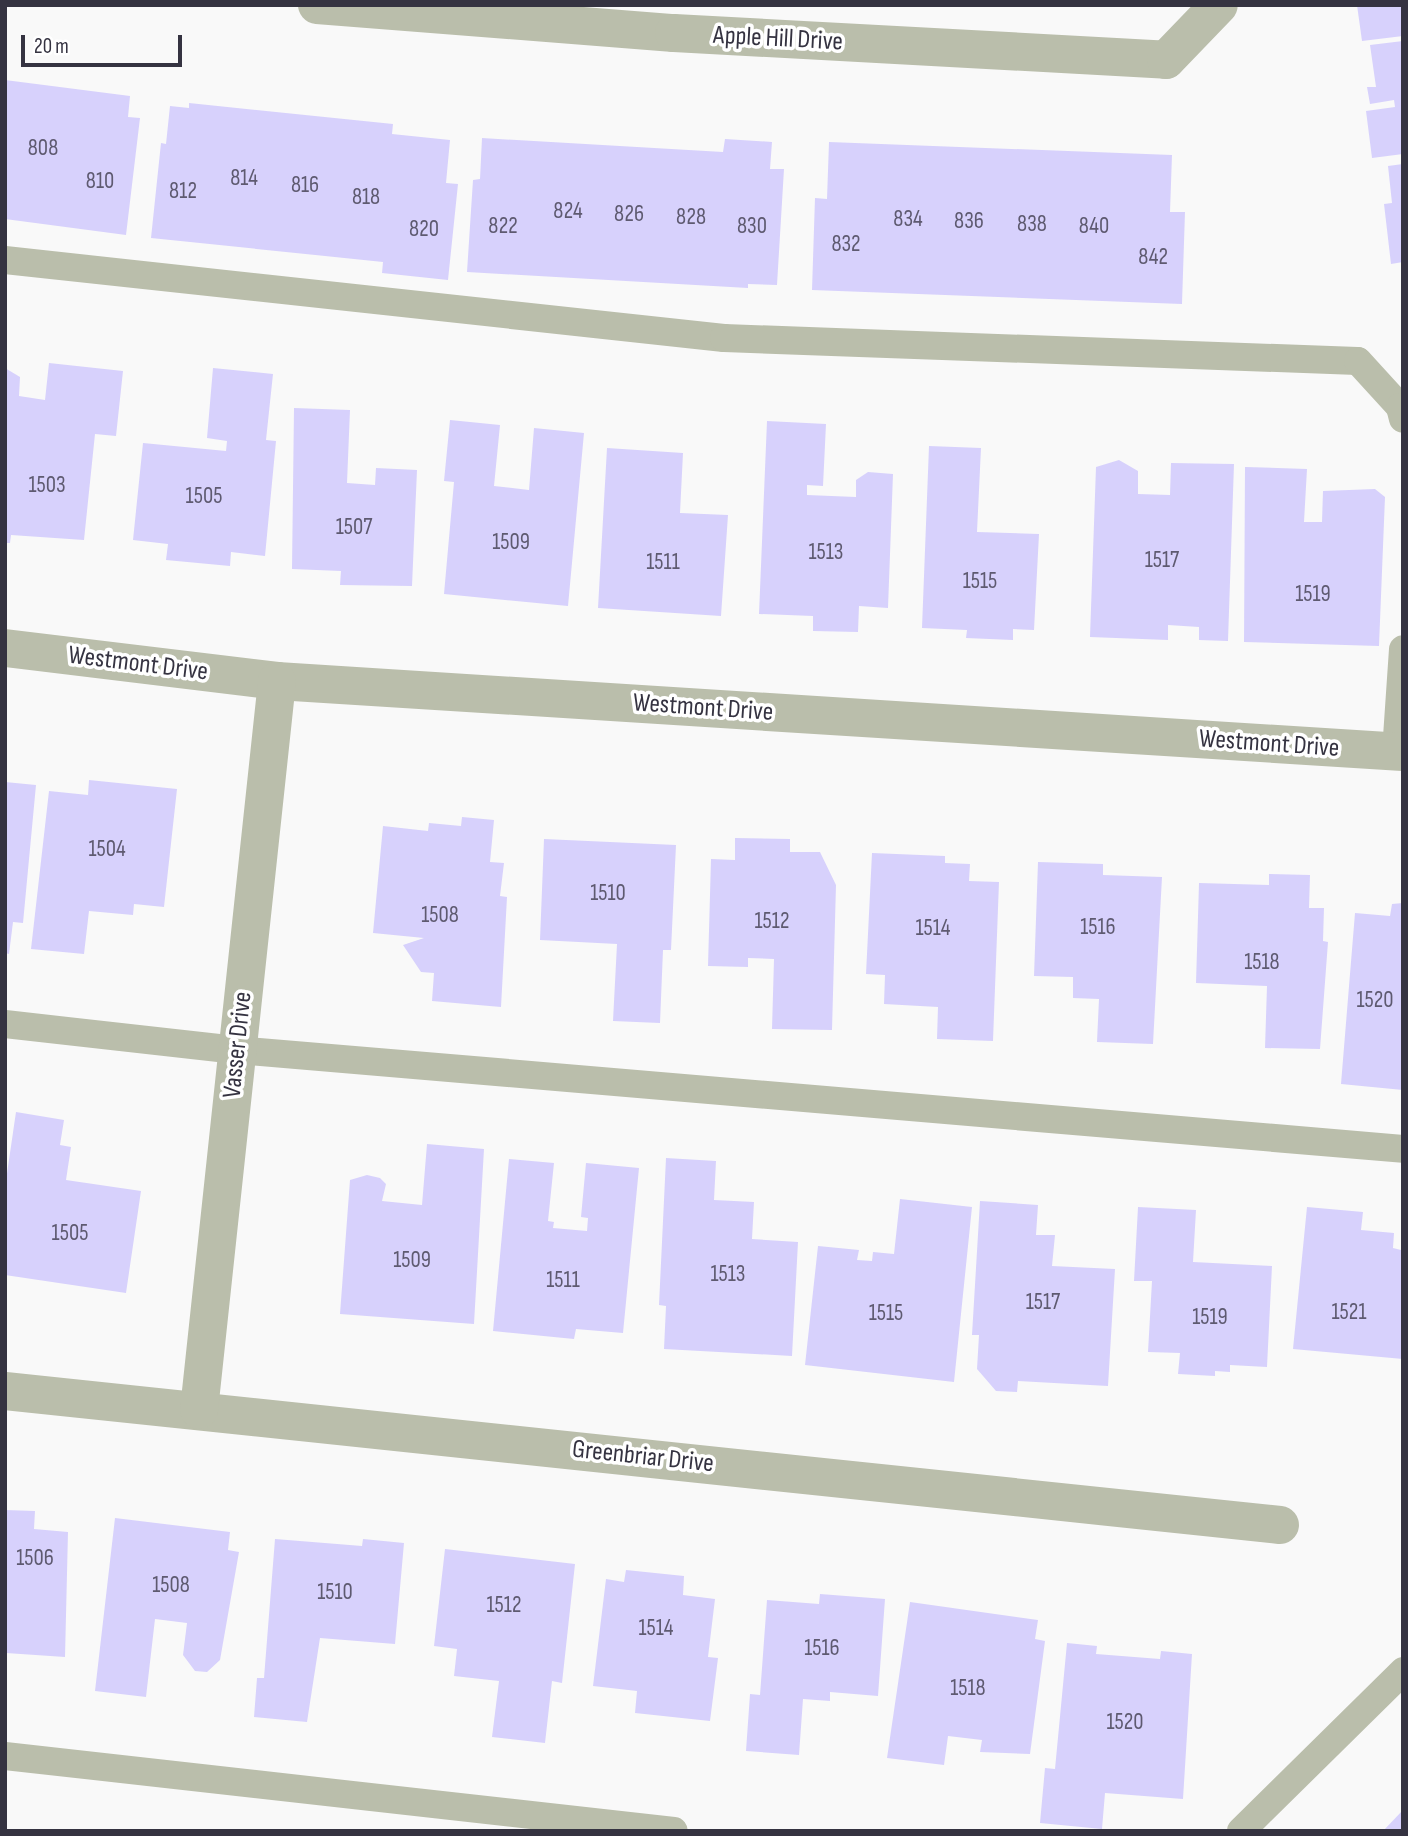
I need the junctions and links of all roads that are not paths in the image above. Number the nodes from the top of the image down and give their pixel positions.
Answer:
1 (317, 5) edge
2 (1219, 6) edge
3 (5, 260) edge
4 (1403, 419) edge
5 (5, 648) edge
6 (1403, 649) edge
7 (277, 681) junction
8 (1399, 752) edge
9 (5, 1024) edge
10 (237, 1050) junction
11 (1403, 1149) edge
12 (5, 1391) edge
13 (199, 1410) junction
14 (1280, 1525) dead end
15 (1403, 1671) edge
16 (5, 1756) edge
17 (674, 1831) edge
18 (1241, 1831) edge

1 - 2 street, Apple Hill Drive
3 - 4 lane
5 - 7 street, Westmont Drive
6 - 8 lane
7 - 8 street, Westmont Drive
7 - 10 street, Vasser Drive
9 - 10 lane
10 - 11 lane
10 - 13 street, Vasser Drive
12 - 13 street, Greenbriar Drive
13 - 14 street, Greenbriar Drive
15 - 18 lane
16 - 17 lane

